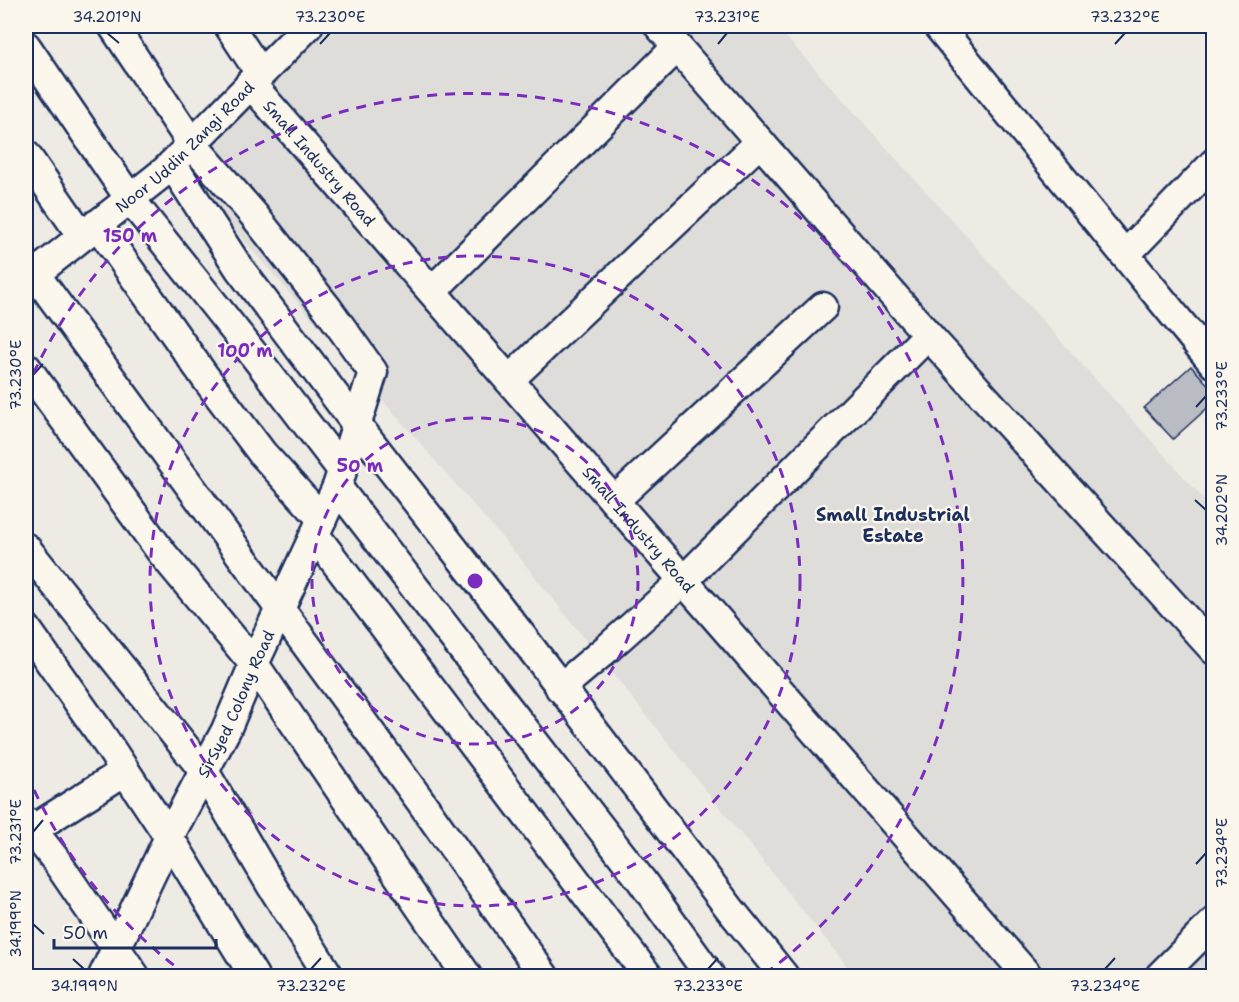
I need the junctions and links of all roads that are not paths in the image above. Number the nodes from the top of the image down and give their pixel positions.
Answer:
1 (113, 26) edge
2 (229, 26) edge
3 (659, 26) edge
4 (938, 26) edge
5 (299, 29) edge
6 (26, 46) edge
7 (677, 47) junction
8 (255, 78) junction
9 (760, 142) junction
10 (192, 144) junction
11 (26, 155) edge
12 (1214, 163) edge
13 (172, 164) junction
14 (130, 199) junction
15 (90, 230) junction
16 (1125, 255) junction
17 (30, 277) edge
18 (432, 291) junction
19 (823, 307) dead end
20 (928, 335) junction
21 (1214, 364) edge
22 (26, 367) edge
23 (509, 380) junction
24 (357, 425) junction
25 (339, 479) junction
26 (614, 501) junction
27 (318, 527) junction
28 (26, 548) edge
29 (683, 581) junction
30 (281, 610) junction
31 (27, 633) edge
32 (1214, 650) edge
33 (254, 664) junction
34 (560, 688) junction
35 (125, 771) junction
36 (204, 771) junction
37 (29, 826) edge
38 (169, 837) junction
39 (1214, 922) edge
40 (117, 949) junction
41 (103, 976) edge
42 (135, 976) edge
43 (255, 976) edge
44 (329, 976) edge
45 (467, 976) edge
46 (544, 976) edge
47 (648, 976) edge
48 (710, 976) edge
49 (784, 976) edge
50 (1028, 976) edge
51 (1160, 976) edge

1 - 10 street
2 - 8 street, Small Industry Road
3 - 7 street
4 - 16 street
5 - 8 street, Noor Uddin Zangi Road
6 - 14 street
7 - 9 street
7 - 18 street
8 - 10 street, Noor Uddin Zangi Road
8 - 18 street, Small Industry Road
9 - 20 street
9 - 23 street
10 - 13 street, Noor Uddin Zangi Road
10 - 24 street, SirSyed Colony Road
11 - 15 street
12 - 16 street
13 - 14 street, Noor Uddin Zangi Road
13 - 24 street
14 - 15 street, Noor Uddin Zangi Road
14 - 25 street
15 - 17 street, Noor Uddin Zangi Road
15 - 27 street
16 - 21 street
17 - 30 street
18 - 23 street, Small Industry Road
19 - 26 street
20 - 29 street
20 - 32 street
22 - 33 street
23 - 26 street, Small Industry Road
24 - 25 street, SirSyed Colony Road
24 - 34 street
25 - 27 street, SirSyed Colony Road
25 - 48 street
26 - 29 street, Small Industry Road
27 - 30 street, SirSyed Colony Road
27 - 47 street
28 - 36 street
29 - 34 street
29 - 50 street, Small Industry Road
30 - 33 street, SirSyed Colony Road
30 - 46 street
31 - 35 street
33 - 36 street, SirSyed Colony Road
33 - 45 street
34 - 49 street
35 - 37 street
35 - 38 street
36 - 38 street, SirSyed Colony Road
36 - 44 street
37 - 40 street
38 - 40 street, SirSyed Colony Road
38 - 43 street
39 - 51 street
40 - 41 street, SirSyed Colony Road
40 - 42 street

